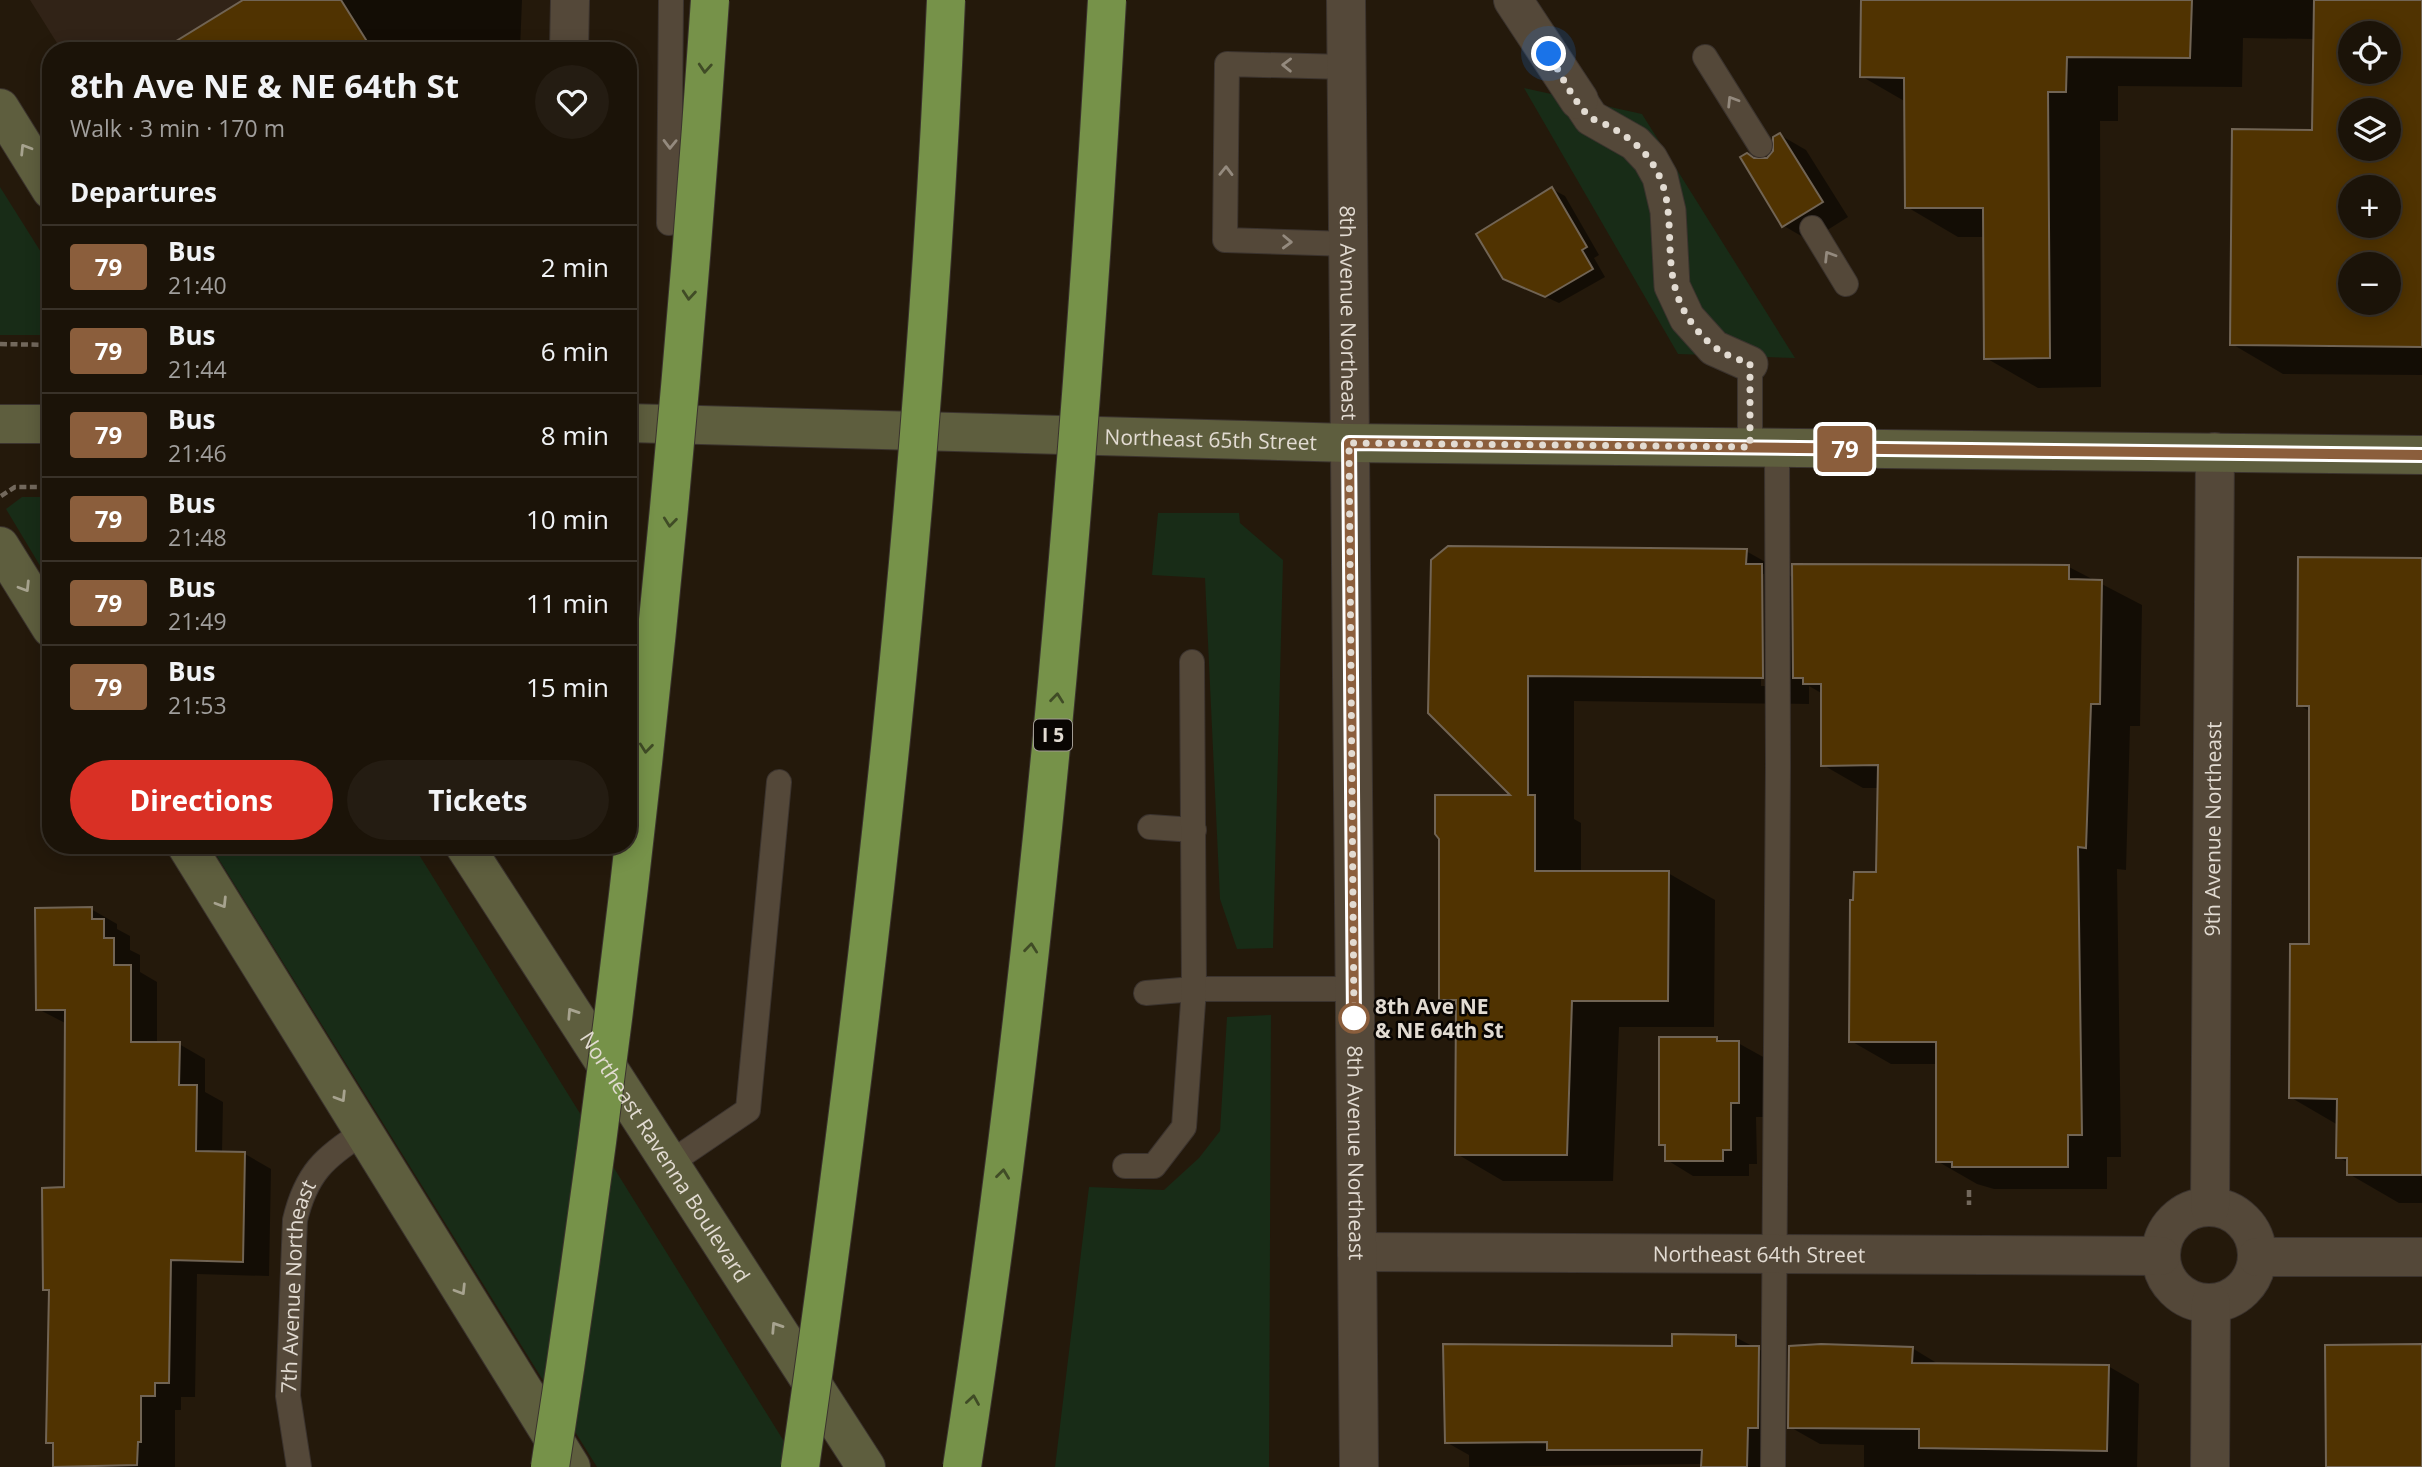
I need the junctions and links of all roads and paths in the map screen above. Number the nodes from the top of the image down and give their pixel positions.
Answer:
1 (570, 0) edge
2 (671, 0) edge
3 (710, 0) edge
4 (946, 0) edge
5 (1107, 0) edge
6 (1346, 0) edge
7 (1513, 0) edge
8 (569, 42) edge
9 (1705, 57) dead end
10 (1346, 67) junction
11 (1579, 100) joint
12 (0, 108) edge
13 (1760, 145) dead end
14 (42, 176) edge
15 (669, 223) dead end
16 (1812, 228) dead end
17 (1348, 244) junction
18 (1846, 284) dead end
19 (0, 344) edge
20 (42, 345) edge
21 (1750, 363) joint
22 (637, 423) edge
23 (0, 424) edge
24 (42, 424) edge
25 (1349, 443) junction
26 (1763, 447) junction
27 (2215, 452) junction
28 (2422, 455) edge
29 (42, 487) edge
30 (0, 496) edge
31 (0, 546) edge
32 (42, 614) edge
33 (1192, 662) dead end
34 (779, 782) dead end
35 (1150, 827) dead end
36 (1194, 830) junction
37 (637, 832) edge
38 (192, 854) edge
39 (470, 854) edge
40 (634, 854) edge
41 (1194, 989) junction
42 (1354, 989) junction
43 (1146, 993) dead end
44 (363, 1132) junction
45 (670, 1163) junction
46 (1125, 1166) dead end
47 (2210, 1207) junction
48 (1357, 1252) junction
49 (1773, 1254) junction
50 (2161, 1256) junction
51 (2257, 1257) junction
52 (2422, 1257) edge
53 (2211, 1303) junction
54 (299, 1467) edge
55 (550, 1467) edge
56 (571, 1467) edge
57 (800, 1467) edge
58 (866, 1467) edge
59 (962, 1467) edge
60 (1359, 1467) edge
61 (1773, 1467) edge
62 (2210, 1467) edge

1 - 8 street
2 -> 15 lane
3 -> 37 highway, bridge
4 - 57 highway, bridge
59 -> 5 highway, I 5, bridge
6 - 10 street, 8th Avenue Northeast
7 - 11 street
13 -> 9 lane
10 - 17 street, 8th Avenue Northeast
10 -> 17 lane
11 - 21 street
14 -> 12 main road
18 -> 16 lane
17 - 25 street, 8th Avenue Northeast
19 - 20 path
21 - 26 lane
22 - 25 main road, Northeast 65th Street
23 - 24 main road
25 - 26 main road, Northeast 65th Street
25 - 42 street, 8th Avenue Northeast
26 - 27 main road, Northeast 65th Street
26 - 49 lane
27 - 28 main road, Northeast 65th Street
27 - 47 street, 9th Avenue Northeast
29 - 30 path
31 -> 32 main road
33 - 36 lane
34 - 45 lane
35 - 36 lane
36 - 41 lane
38 -> 44 main road
45 -> 39 main road, Northeast Ravenna Boulevard
40 -> 55 highway, bridge
41 - 42 lane
41 - 43 lane
41 - 46 lane
42 - 48 street, 8th Avenue Northeast
44 - 54 lane, 7th Avenue Northeast
44 -> 56 main road
58 -> 45 main road, Northeast Ravenna Boulevard
47 - 50 street
47 - 51 street
48 - 49 street, Northeast 64th Street
48 - 60 street, 8th Avenue Northeast
49 - 50 street, Northeast 64th Street
49 - 61 lane
50 - 53 street
51 - 52 street
51 - 53 street
53 - 62 street

